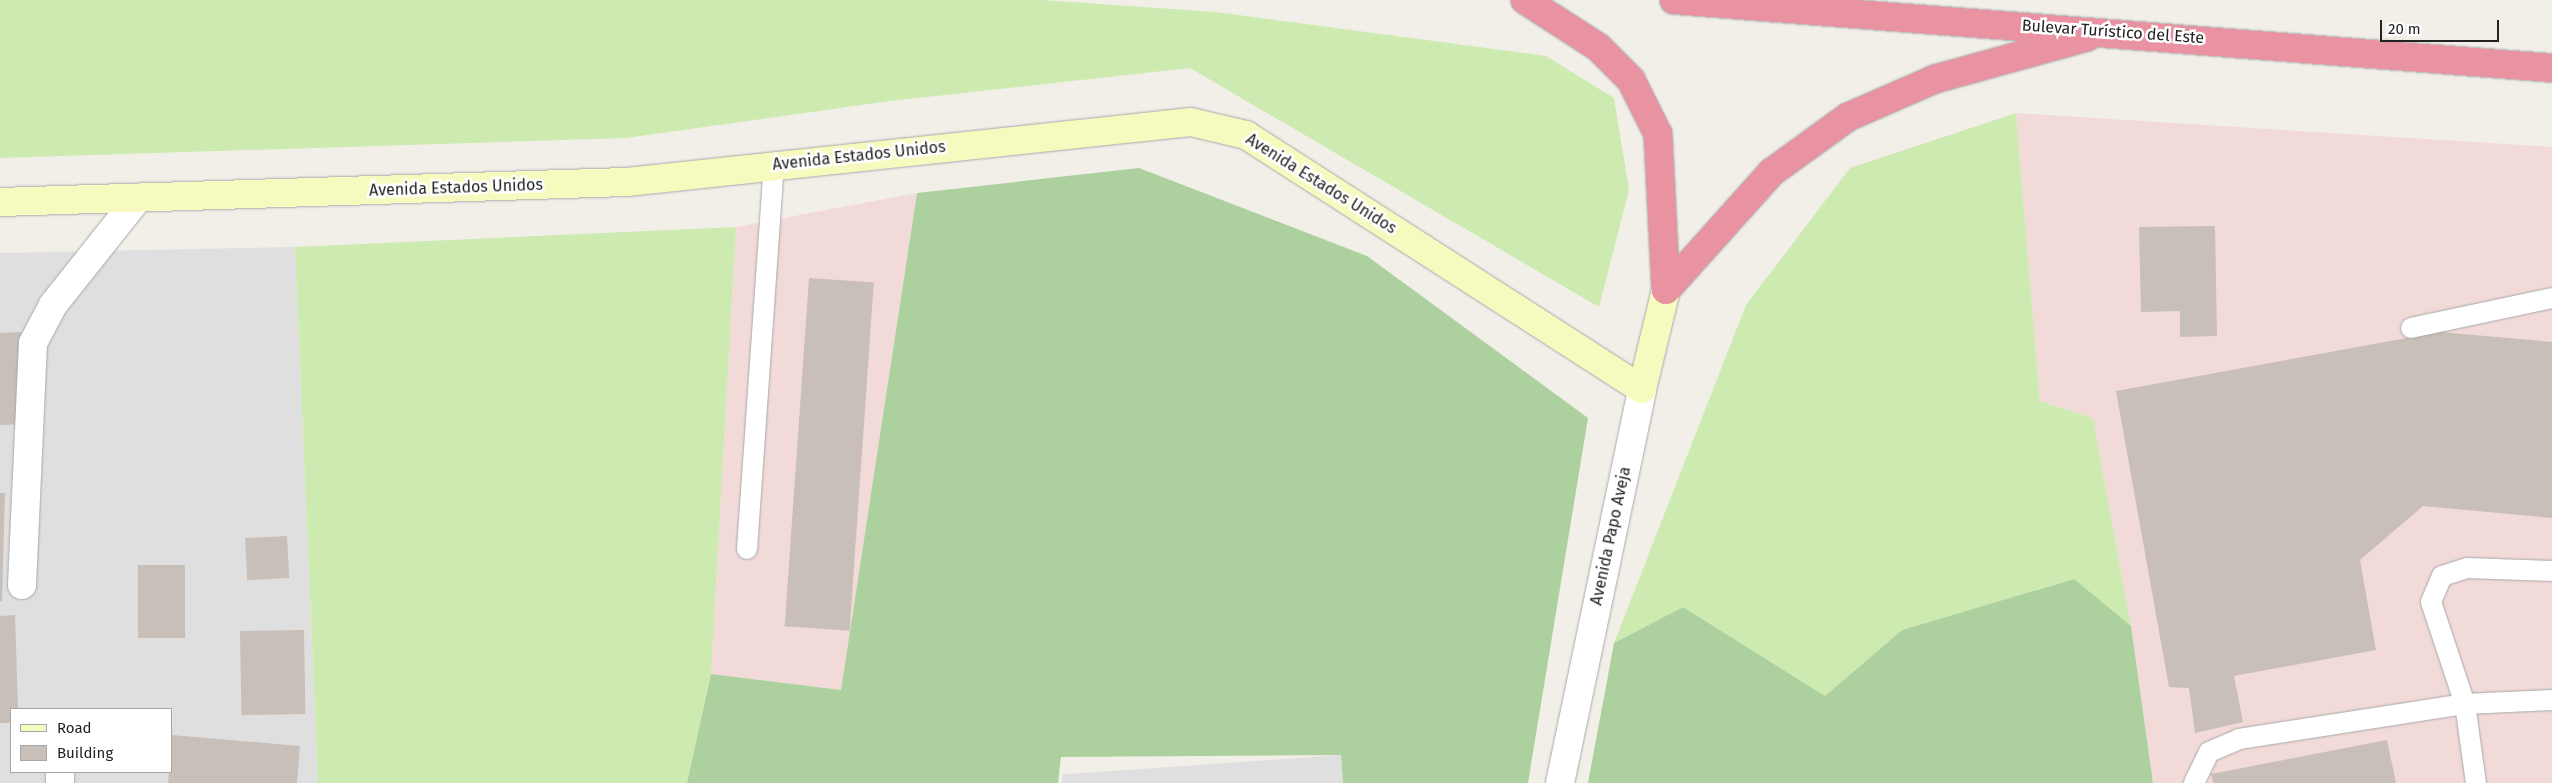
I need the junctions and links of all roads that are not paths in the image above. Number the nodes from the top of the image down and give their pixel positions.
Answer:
1 (1524, 0) edge
2 (1674, 0) edge
3 (2107, 32) junction
4 (2552, 68) edge
5 (774, 165) junction
6 (138, 198) junction
7 (0, 202) edge
8 (1666, 290) junction
9 (2552, 298) edge
10 (2411, 328) dead end
11 (1642, 389) junction
12 (747, 549) dead end
13 (2552, 571) edge
14 (22, 585) dead end
15 (2552, 700) edge
16 (2465, 704) junction
17 (1560, 783) edge
18 (2194, 783) edge
19 (2476, 783) edge

1 - 8 highway
2 - 3 highway, Bulevar Turístico del Este
3 - 4 highway, Bulevar Turístico del Este
3 - 8 highway
5 - 6 street, Avenida Estados Unidos
5 - 11 street, Avenida Estados Unidos
5 - 12 lane
6 - 7 street, Avenida Estados Unidos
6 - 14 street
8 - 11 street, Avenida Papo Aveja
9 - 10 lane
11 - 17 street, Avenida Papo Aveja
13 - 16 lane
15 - 16 lane
16 - 18 lane
16 - 19 lane

